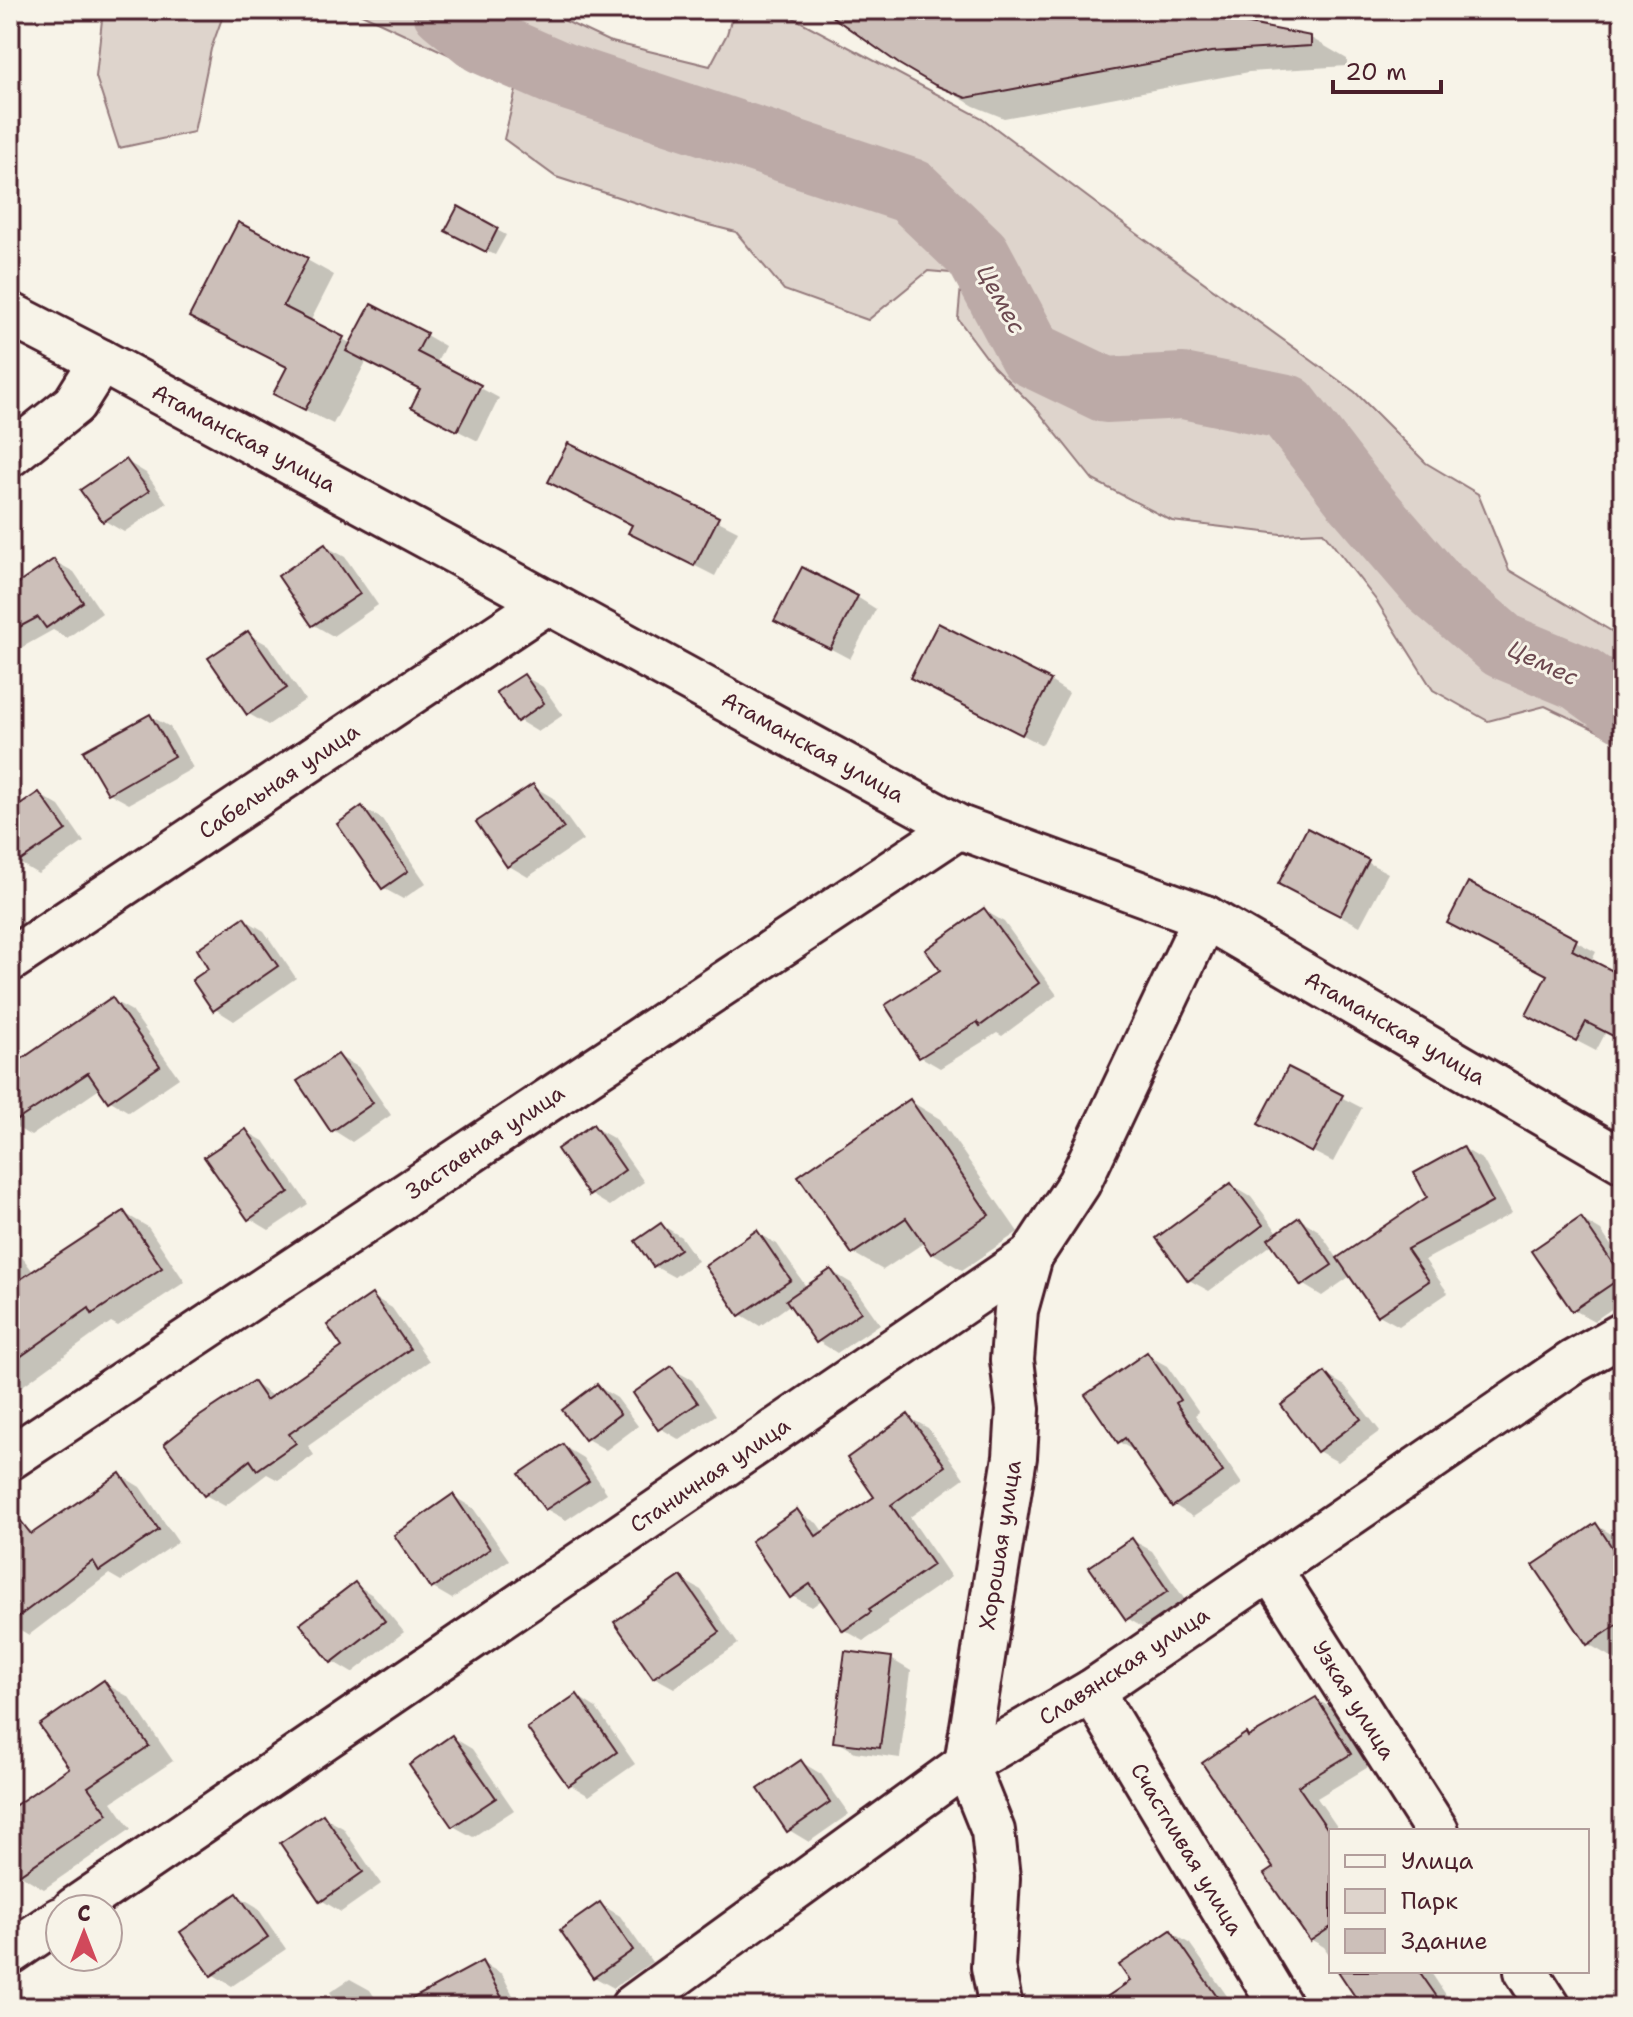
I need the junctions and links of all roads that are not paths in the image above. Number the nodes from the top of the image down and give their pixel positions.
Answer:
1 (10, 314) edge
2 (101, 361) junction
3 (10, 455) edge
4 (548, 602) junction
5 (959, 827) junction
6 (1205, 917) junction
7 (10, 960) edge
8 (1623, 1161) edge
9 (1031, 1256) junction
10 (1623, 1334) edge
11 (10, 1458) edge
12 (1270, 1569) junction
13 (1092, 1691) junction
14 (966, 1764) junction
15 (1436, 1829) edge
16 (97, 1893) edge
17 (44, 1930) edge
18 (10, 1953) edge
19 (1527, 1973) edge
20 (632, 2007) edge
21 (1001, 2007) edge
22 (1281, 2007) edge
23 (1549, 2007) edge

1 - 2 street, Атаманская улица
2 - 3 street
2 - 4 street, Атаманская улица
4 - 5 street, Атаманская улица
4 - 7 street, Сабельная улица
5 - 6 street, Атаманская улица
5 - 11 street, Заставная улица
6 - 8 street, Атаманская улица
6 - 9 street, Станичная улица
9 - 14 street, Хорошая улица
9 - 16 street, Станичная улица
10 - 12 street, Славянская улица
12 - 13 street, Славянская улица
12 - 15 street, Узкая улица
13 - 14 street, Славянская улица
13 - 22 street, Счастливая улица
14 - 20 street, Славянская улица
14 - 21 street
17 - 18 street
19 - 23 street

